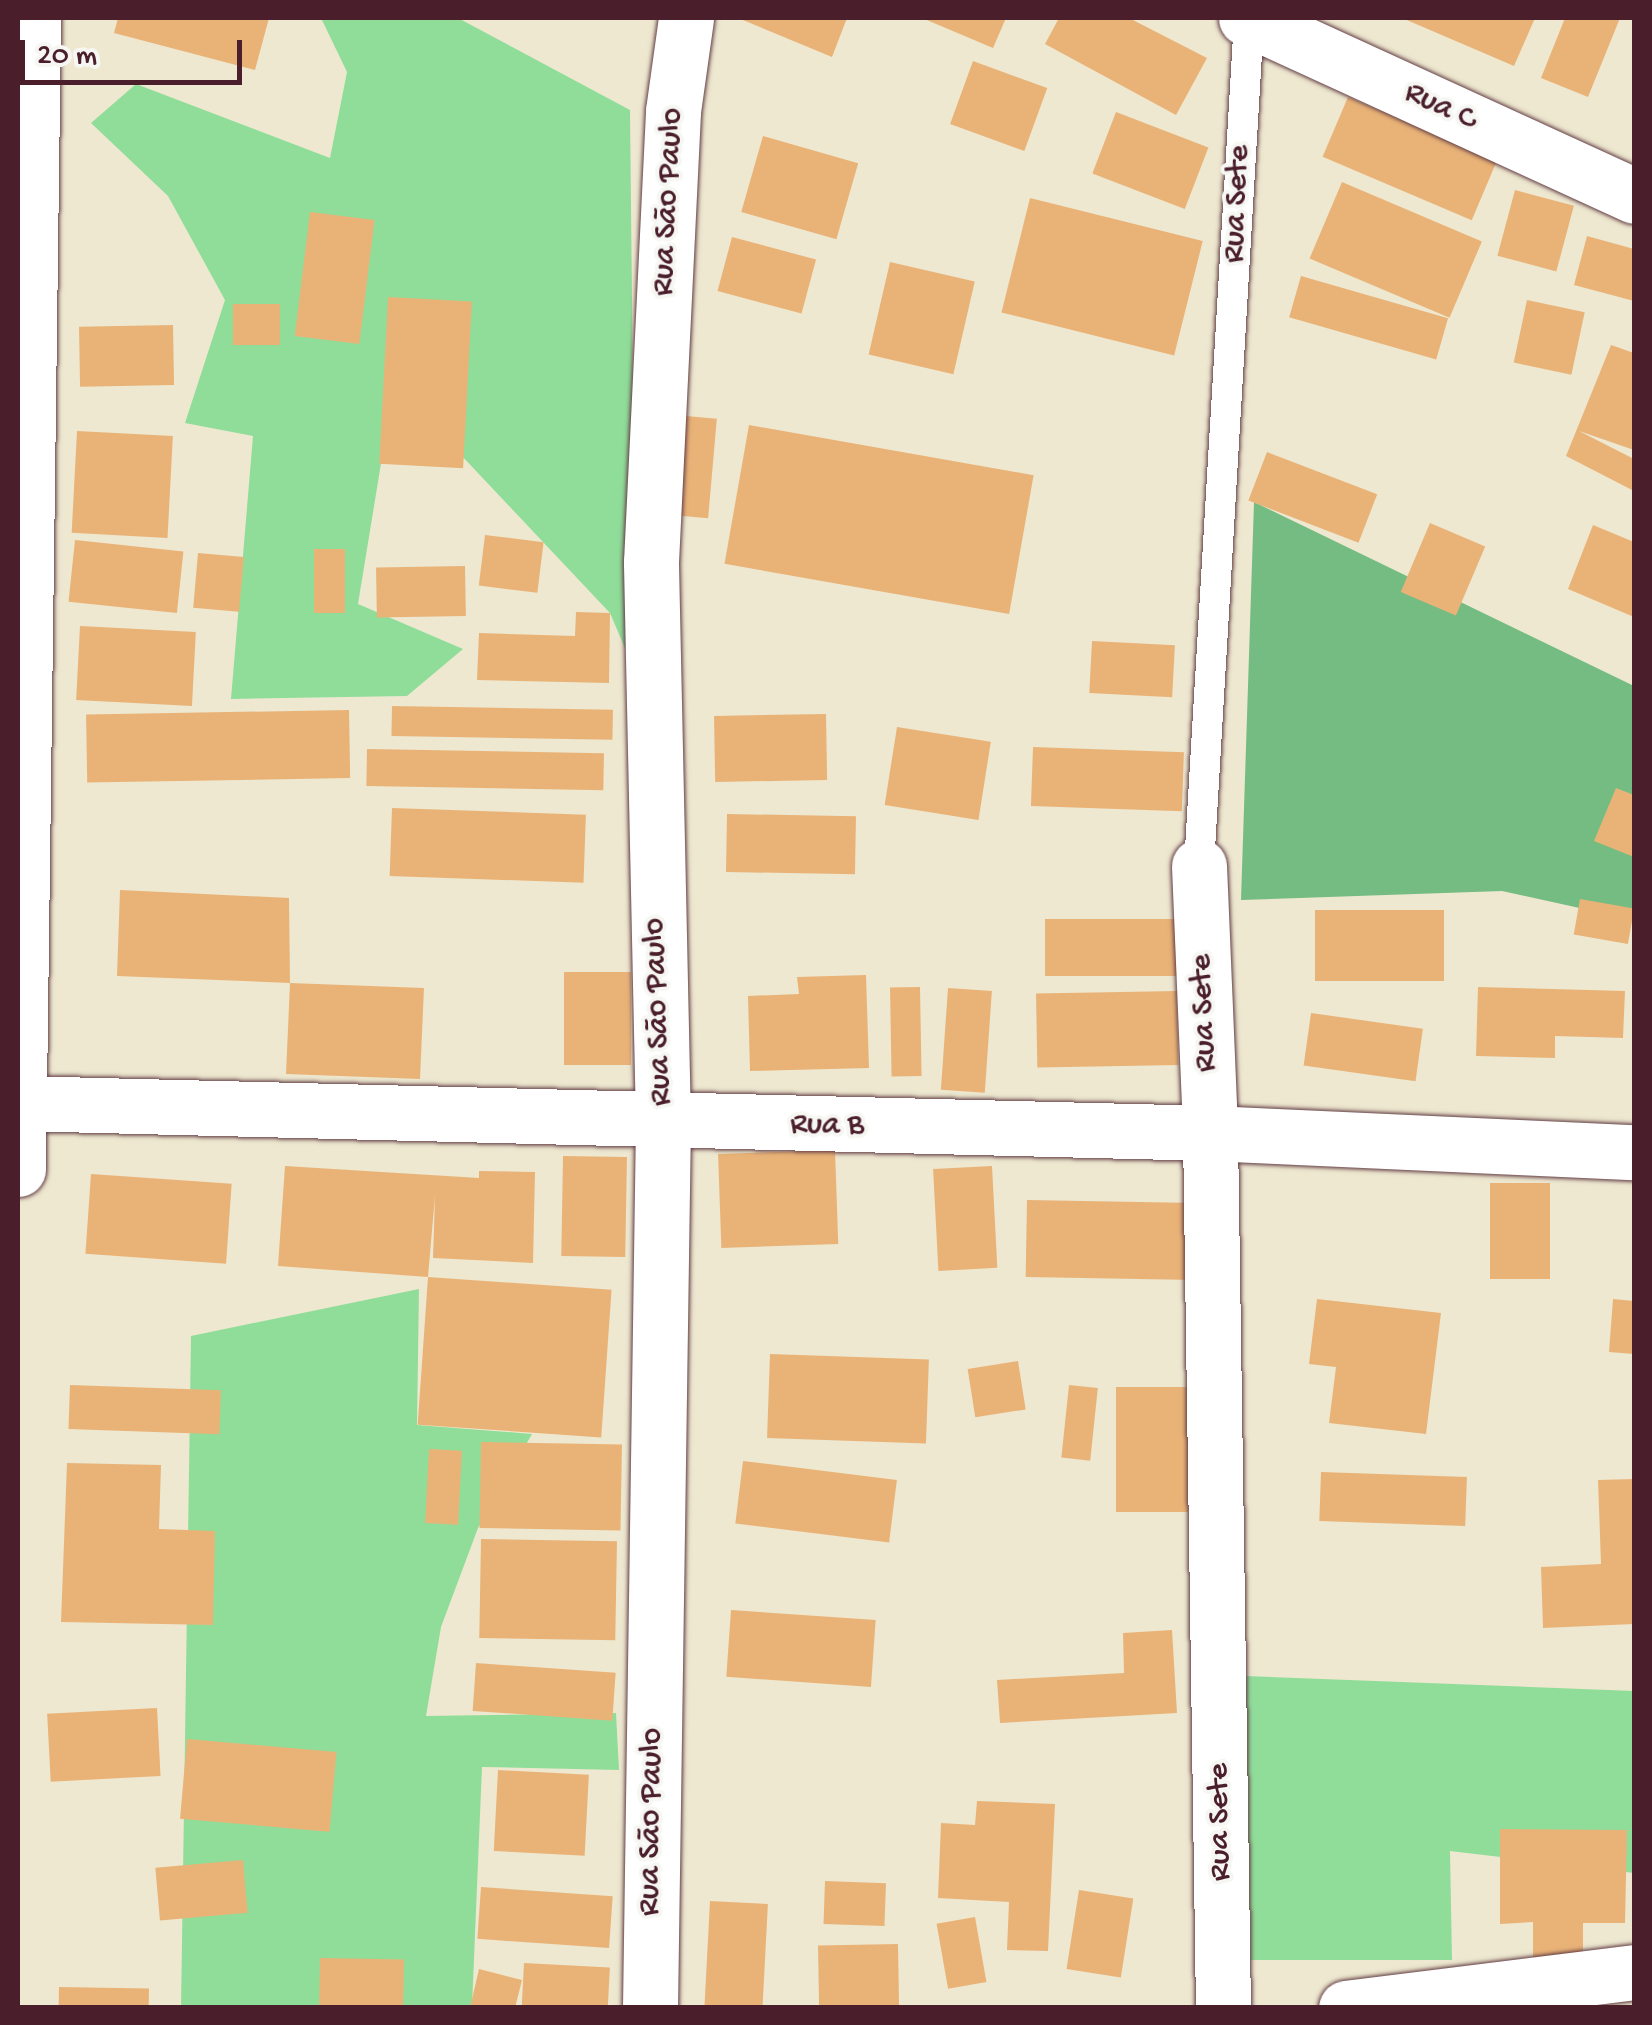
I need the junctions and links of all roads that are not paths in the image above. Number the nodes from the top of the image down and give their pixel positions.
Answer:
1 (33, 18) edge
2 (686, 18) edge
3 (1247, 18) edge
4 (1634, 196) edge
5 (1199, 866) joint
6 (19, 979) edge
7 (19, 1102) edge
8 (662, 1123) junction
9 (1210, 1134) junction
10 (1634, 1152) edge
11 (18, 1169) edge
12 (1634, 1972) edge
13 (650, 2008) edge
14 (1223, 2008) edge
15 (1346, 2008) edge

1 - 6 street
2 - 8 street, Rua São Paulo
3 - 4 street, Rua C
3 - 5 lane, Rua Sete
5 - 9 street, Rua Sete
6 - 7 street
7 - 8 street, Rua B
7 - 11 street
8 - 9 street, Rua B
8 - 13 street, Rua São Paulo
9 - 10 street, Rua B
9 - 14 street, Rua Sete
12 - 15 street

